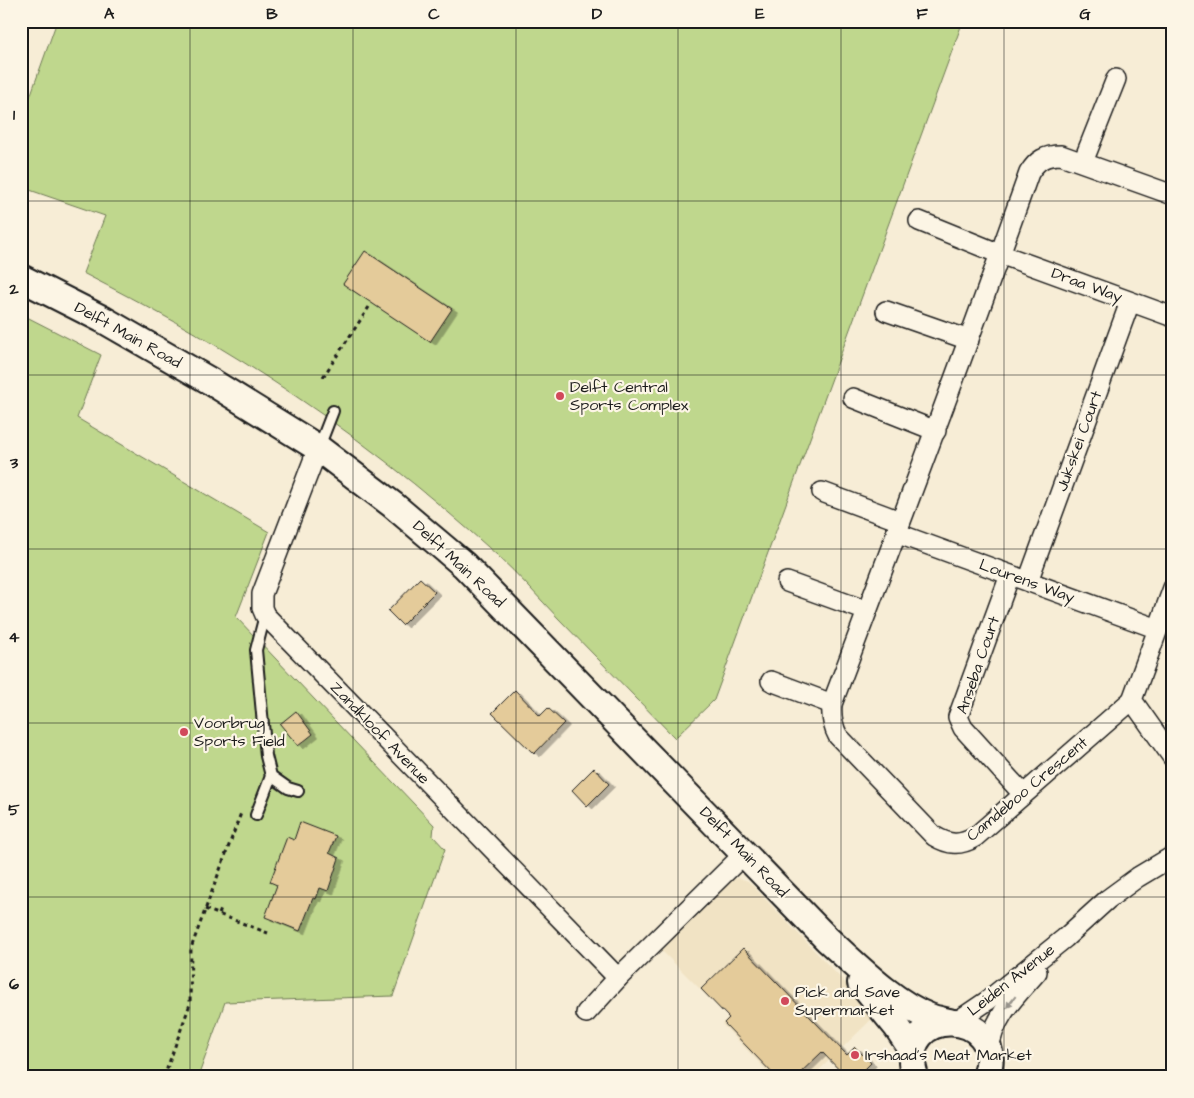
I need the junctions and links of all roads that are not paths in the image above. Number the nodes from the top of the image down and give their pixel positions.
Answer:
1 (1116, 79) dead end
2 (1083, 162) junction
3 (1173, 195) edge
4 (919, 221) dead end
5 (1000, 254) junction
6 (21, 278) edge
7 (1130, 302) junction
8 (886, 311) dead end
9 (1173, 317) edge
10 (969, 340) junction
11 (853, 398) dead end
12 (333, 411) dead end
13 (936, 432) junction
14 (318, 448) junction
15 (822, 492) dead end
16 (898, 527) junction
17 (1019, 578) junction
18 (787, 582) dead end
19 (1173, 588) edge
20 (867, 612) junction
21 (265, 615) junction
22 (1158, 629) junction
23 (771, 680) dead end
24 (1132, 700) junction
25 (832, 704) junction
26 (1173, 758) edge
27 (271, 776) junction
28 (298, 791) dead end
29 (1023, 794) junction
30 (257, 812) road end
31 (745, 853) junction
32 (1173, 856) edge
33 (1065, 938) junction
34 (827, 939) junction
35 (618, 978) junction
36 (586, 1013) dead end
37 (953, 1022) junction
38 (912, 1067) edge
39 (988, 1068) edge

1 - 2 street
2 - 3 street, Camdeboo Crescent
2 - 5 street, Camdeboo Crescent
4 - 5 street
5 - 7 street, Draa Way
5 - 10 street, Camdeboo Crescent
6 - 14 street, Delft Main Road
7 - 9 street, Draa Way
7 - 17 street, Jukskei Court
8 - 10 street
10 - 13 street, Camdeboo Crescent
11 - 13 street
12 - 14 lane
13 - 16 street, Camdeboo Crescent
14 - 21 street
14 - 31 street, Delft Main Road
15 - 16 street
16 - 17 street, Lourens Way
16 - 20 street, Camdeboo Crescent
17 - 22 street, Lourens Way
17 - 29 street, Anseba Court
18 - 20 street
19 - 22 street, Camdeboo Crescent
20 - 25 street, Camdeboo Crescent
21 - 27 lane
21 - 35 street, Zandkloof Avenue
22 - 24 street, Camdeboo Crescent
23 - 25 street
24 - 26 street
24 - 29 street, Camdeboo Crescent
25 - 29 street, Camdeboo Crescent
27 - 28 lane
27 - 30 lane
31 - 34 street, Delft Main Road
31 - 35 street
32 - 33 street, Leiden Avenue
33 - 37 street, Leiden Avenue
33 -> 39 street, Leiden Avenue
34 - 37 street, Delft Main Road
34 - 38 street, Delft Main Road
35 - 36 street
37 - 38 street
37 - 39 street, Delft Main Road

